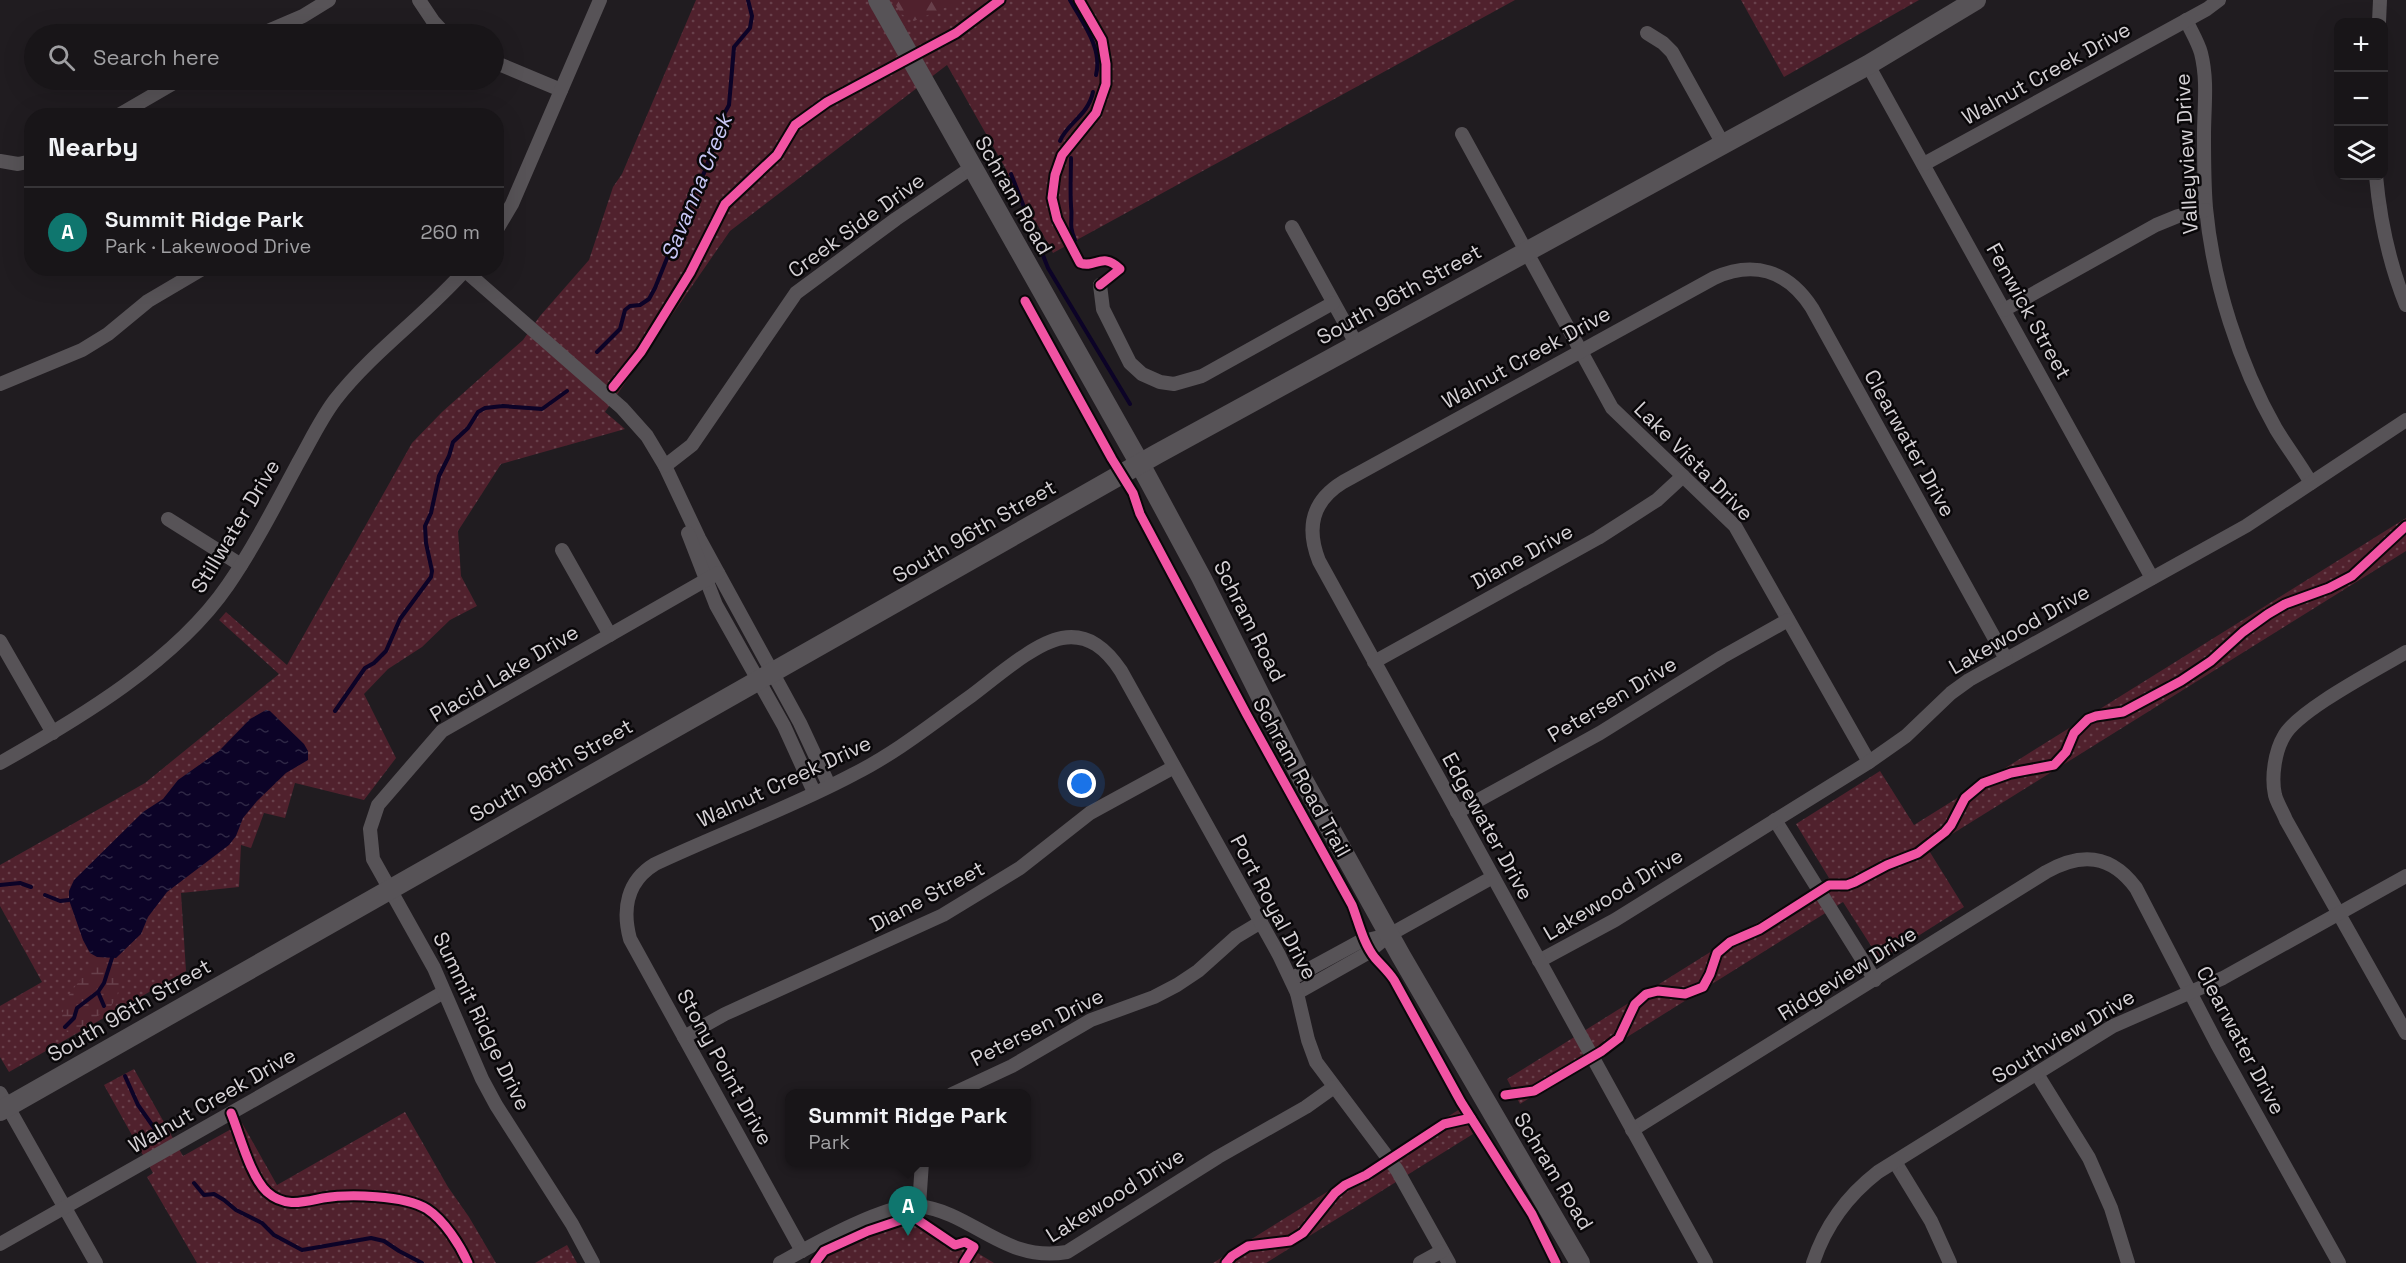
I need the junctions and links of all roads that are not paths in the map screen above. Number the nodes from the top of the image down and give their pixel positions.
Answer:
1 (329, 0) edge
2 (419, 0) edge
3 (600, 0) edge
4 (878, 0) edge
5 (1976, 0) edge
6 (2219, 0) edge
7 (2380, 0) edge
8 (2379, 18) edge
9 (2186, 20) junction
10 (284, 24) edge
11 (436, 24) edge
12 (1647, 33) dead end
13 (1868, 65) junction
14 (504, 66) edge
15 (162, 90) edge
16 (561, 90) junction
17 (131, 108) edge
18 (1462, 134) dead end
19 (1723, 144) junction
20 (0, 161) edge
21 (24, 163) edge
22 (1924, 164) junction
23 (971, 168) junction
24 (2377, 180) edge
25 (2206, 210) junction
26 (504, 218) edge
27 (1292, 227) dead end
28 (1526, 252) junction
29 (1756, 270) joint
30 (189, 276) edge
31 (458, 276) edge
32 (473, 276) edge
33 (1100, 285) dead end
34 (1334, 303) junction
35 (2406, 305) edge
36 (2004, 310) junction
37 (1357, 345) junction
38 (1580, 351) junction
39 (0, 384) edge
40 (2406, 420) edge
41 (1140, 464) junction
42 (665, 466) junction
43 (1683, 476) junction
44 (2311, 483) junction
45 (675, 488) junction
46 (1324, 498) joint
47 (168, 519) dead end
48 (562, 550) dead end
49 (241, 565) junction
50 (718, 573) junction
51 (2152, 578) junction
52 (705, 580) junction
53 (1788, 620) junction
54 (610, 635) junction
55 (1087, 639) joint
56 (0, 641) edge
57 (2406, 652) edge
58 (2006, 659) junction
59 (1374, 662) junction
60 (766, 676) junction
61 (53, 733) junction
62 (1869, 762) junction
63 (0, 763) edge
64 (1174, 767) junction
65 (830, 785) junction
66 (814, 792) junction
67 (1457, 812) junction
68 (1775, 820) junction
69 (2086, 858) joint
70 (2406, 876) edge
71 (1492, 877) junction
72 (391, 889) junction
73 (627, 899) joint
74 (2339, 914) junction
75 (1261, 922) junction
76 (1389, 935) junction
77 (1539, 961) junction
78 (1291, 979) junction
79 (1875, 980) junction
80 (444, 992) junction
81 (2190, 992) junction
82 (1297, 993) junction
83 (2406, 1033) edge
84 (684, 1037) junction
85 (2037, 1074) junction
86 (1334, 1087) junction
87 (963, 1089) edge
88 (3, 1104) edge
89 (1632, 1130) junction
90 (1895, 1162) junction
91 (922, 1167) edge
92 (919, 1206) junction
93 (65, 1207) junction
94 (0, 1244) edge
95 (802, 1251) junction
96 (1445, 1257) edge
97 (96, 1263) edge
98 (593, 1263) edge
99 (780, 1263) edge
100 (1420, 1263) edge
101 (1580, 1263) edge
102 (1706, 1263) edge
103 (1813, 1263) edge
104 (1950, 1263) edge
105 (2128, 1263) edge
106 (2339, 1263) edge

1 - 10 street
2 - 11 street
3 - 16 street
4 - 23 main road, Schram Road
5 - 13 main road, South 96th Street
6 - 9 street, Walnut Creek Drive
7 - 8 street
9 - 22 street, Walnut Creek Drive
9 - 25 street, Valleyview Drive
12 - 19 street
13 - 19 main road, South 96th Street
13 - 22 street, Fenwick Street
14 - 16 street
15 - 17 street
16 - 26 street
18 - 28 street, Lake Vista Drive
19 - 28 main road, South 96th Street
20 - 21 street
22 - 36 street, Fenwick Street
23 - 41 main road, Schram Road
23 - 42 street, Creek Side Drive
24 - 35 street
25 - 36 street
25 - 44 street, Valleyview Drive
27 - 34 street
28 - 37 main road, South 96th Street
28 - 38 street, Lake Vista Drive
29 - 38 street, Walnut Creek Drive
29 - 58 street, Clearwater Drive
30 - 39 street
31 - 49 street, Stillwater Drive
32 - 42 street
33 - 34 street
34 - 37 street
36 - 51 street, Fenwick Street
37 - 41 main road, South 96th Street
38 - 43 street, Lake Vista Drive
38 - 46 street, Walnut Creek Drive
40 - 44 street, Lakewood Drive
41 - 60 main road, South 96th Street
41 - 76 main road, Schram Road
42 - 45 street
43 - 53 street, Lake Vista Drive
43 - 59 street, Diane Drive
44 - 51 street, Lakewood Drive
45 - 50 street
45 - 52 street
46 - 59 street, Edgewater Drive
47 - 49 street
48 - 54 street
49 - 61 street, Stillwater Drive
50 - 52 street, Placid Lake Drive
50 - 60 street
51 - 58 street, Lakewood Drive
52 - 54 street, Placid Lake Drive
52 - 60 street
53 - 62 street, Lake Vista Drive
53 - 67 street, Petersen Drive
54 - 72 street, Placid Lake Drive
55 - 64 street, Port Royal Drive
55 - 65 street, Walnut Creek Drive
56 - 61 street
57 - 74 street
58 - 62 street, Lakewood Drive
59 - 67 street, Edgewater Drive
60 - 65 street
60 - 66 street
60 - 72 main road, South 96th Street
61 - 63 street, Stillwater Drive
62 - 68 street, Lakewood Drive
64 - 75 street, Port Royal Drive
64 - 84 street, Diane Street
65 - 66 street, Walnut Creek Drive
66 - 73 street, Walnut Creek Drive
67 - 71 street, Edgewater Drive
68 - 77 street, Lakewood Drive
68 - 79 street
69 - 79 street, Ridgeview Drive
69 - 81 street, Clearwater Drive
70 - 74 street, Southview Drive
71 - 76 street
71 - 77 street, Edgewater Drive
72 - 80 street, Summit Ridge Drive
72 - 88 main road, South 96th Street
73 - 84 street, Stony Point Drive
74 - 81 street, Southview Drive
74 - 83 street
75 - 78 street, Port Royal Drive
75 - 87 street, Petersen Drive
76 - 78 street
76 - 82 street
76 - 101 main road, Schram Road
77 - 89 street, Edgewater Drive
78 - 82 street, Port Royal Drive
79 - 89 street, Ridgeview Drive
80 - 93 street, Walnut Creek Drive
80 - 98 street, Summit Ridge Drive
81 - 85 street, Southview Drive
81 - 106 street, Clearwater Drive
82 - 86 street, Port Royal Drive
84 - 95 street, Stony Point Drive
85 - 90 street, Southview Drive
85 - 105 street
86 - 92 street, Lakewood Drive
86 - 96 street, Port Royal Drive
88 - 93 street
89 - 102 street, Edgewater Drive
90 - 103 street, Southview Drive
90 - 104 street
91 - 92 street
92 - 95 street
93 - 94 street, Walnut Creek Drive
93 - 97 street
95 - 99 street
96 - 100 street

